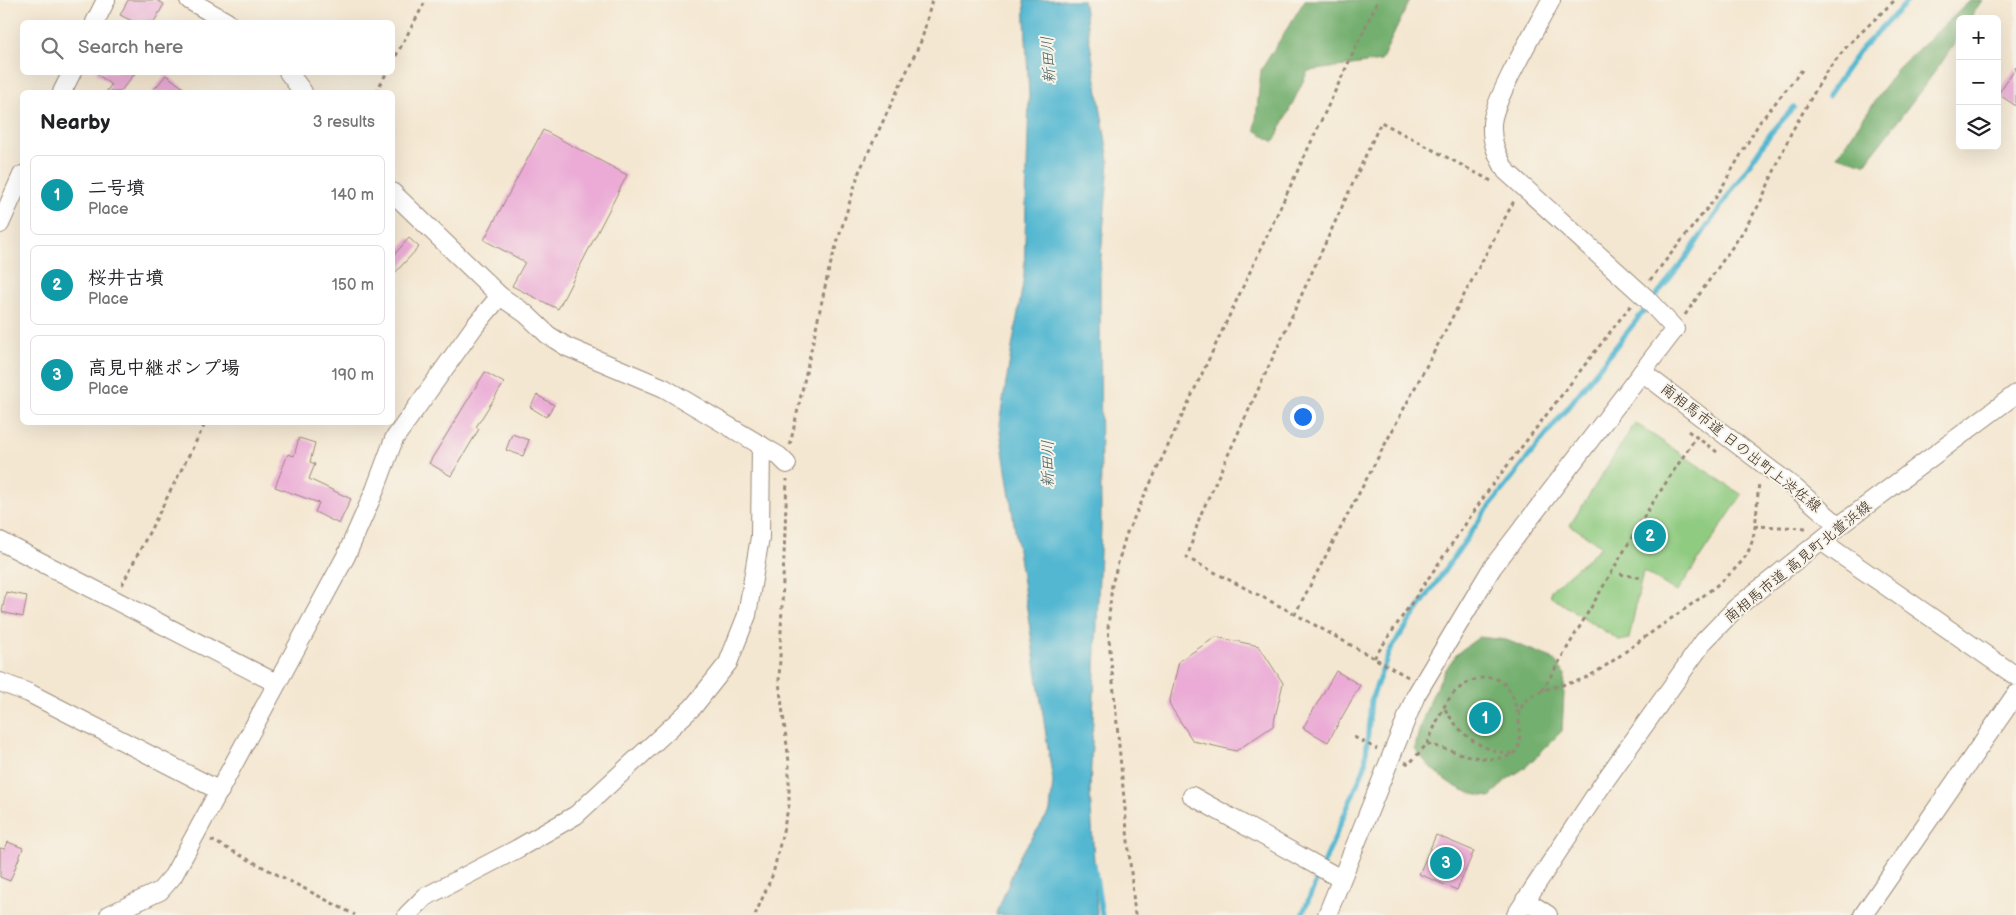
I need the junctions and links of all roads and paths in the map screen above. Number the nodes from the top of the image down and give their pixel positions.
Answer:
1 (106, 0) edge
2 (189, 0) edge
3 (426, 0) edge
4 (932, 0) edge
5 (1378, 0) edge
6 (1551, 0) edge
7 (1895, 0) edge
8 (96, 20) edge
9 (224, 20) edge
10 (395, 57) edge
11 (1802, 70) dead end
12 (70, 75) edge
13 (290, 75) edge
14 (385, 75) edge
15 (63, 90) edge
16 (302, 90) edge
17 (377, 90) edge
18 (20, 179) edge
19 (1494, 182) dead end
20 (1522, 186) junction
21 (395, 195) edge
22 (1, 216) edge
23 (500, 296) junction
24 (1647, 300) junction
25 (1675, 329) junction
26 (1642, 372) junction
27 (2016, 394) edge
28 (204, 425) edge
29 (1696, 437) dead end
30 (761, 445) junction
31 (787, 464) junction
32 (1759, 483) dead end
33 (1754, 526) junction
34 (1839, 526) junction
35 (1807, 528) dead end
36 (0, 541) edge
37 (1821, 541) junction
38 (1620, 574) dead end
39 (1642, 578) dead end
40 (115, 599) junction
41 (1295, 614) junction
42 (1374, 658) junction
43 (1406, 676) dead end
44 (2016, 676) edge
45 (0, 682) edge
46 (276, 683) junction
47 (1541, 692) junction
48 (2016, 694) edge
49 (1444, 708) junction
50 (1518, 713) junction
51 (1354, 737) dead end
52 (1427, 744) junction
53 (1387, 753) junction
54 (1514, 754) junction
55 (220, 791) junction
56 (1192, 796) dead end
57 (196, 831) junction
58 (1336, 877) junction
59 (1526, 900) junction
60 (109, 915) edge
61 (355, 915) edge
62 (407, 915) edge
63 (756, 915) edge
64 (1135, 915) edge
65 (1327, 915) edge
66 (1516, 915) edge
67 (1548, 915) edge
68 (1863, 915) edge

1 - 8 street
2 - 9 street
3 - 10 path
4 - 31 path
5 - 64 path
6 - 20 street
7 - 25 path
11 - 24 path
12 - 15 street
13 - 16 street
14 - 17 path
18 - 22 street
19 - 41 path
20 - 24 street
20 - 41 path
21 - 23 street
23 - 30 street
23 - 46 street
24 - 25 street
24 - 42 path
25 - 26 street
26 - 34 street, 南相馬市道 日の出町上渋佐線
26 - 53 street
27 - 34 street, 南相馬市道 高見町北萱浜線
28 - 40 path
29 - 47 path
30 - 31 street
30 - 62 street
31 - 63 path
32 - 33 path
33 - 35 path
33 - 47 path
34 - 37 street, 南相馬市道 高見町北萱浜線
36 - 40 street
37 - 44 street
37 - 59 street, 南相馬市道 高見町北萱浜線
38 - 39 path
40 - 46 street
41 - 42 path
42 - 43 path
45 - 55 street
46 - 55 street
47 - 50 path
48 - 68 street
49 - 50 path
49 - 52 path
49 - 54 path
50 - 54 path
51 - 53 path
52 - 53 path
52 - 54 path
53 - 58 street
55 - 57 street
56 - 58 street
57 - 60 street
57 - 61 path
58 - 65 street
59 - 66 street, 南相馬市道 高見町北萱浜線
59 - 67 street

